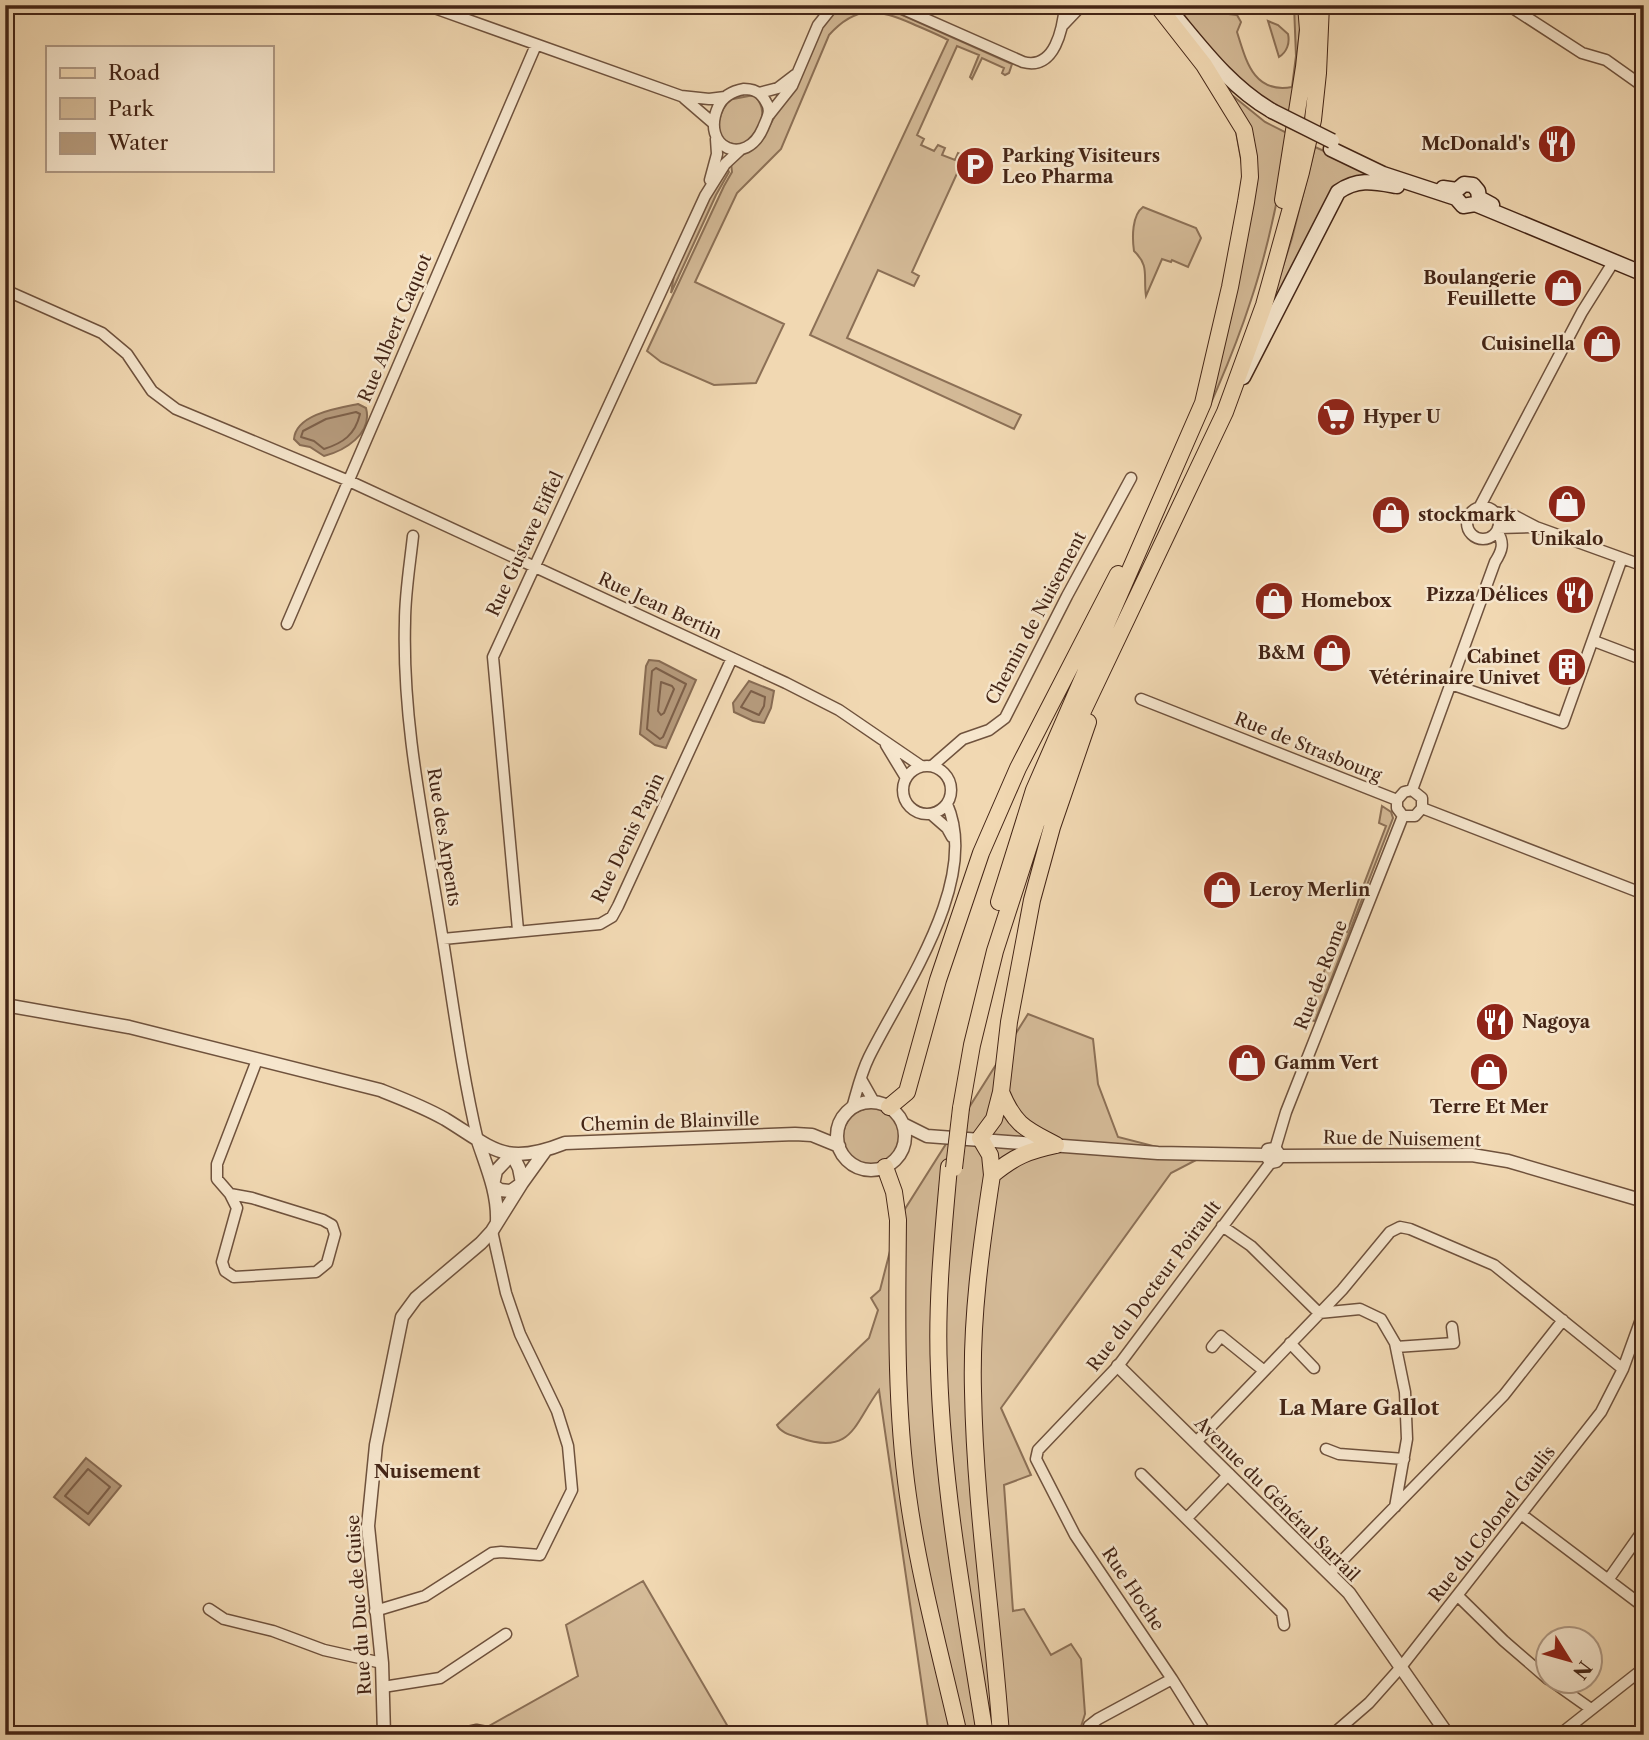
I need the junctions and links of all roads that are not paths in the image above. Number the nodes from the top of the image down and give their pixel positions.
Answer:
1 (426, 5) edge
2 (834, 5) edge
3 (894, 5) edge
4 (1065, 5) edge
5 (1082, 5) edge
6 (1157, 5) edge
7 (1166, 5) edge
8 (1306, 5) edge
9 (1321, 5) edge
10 (1508, 5) edge
11 (1063, 25) junction
12 (536, 45) junction
13 (1204, 65) junction
14 (797, 73) junction
15 (1644, 87) edge
16 (759, 93) junction
17 (681, 96) junction
18 (725, 97) junction
19 (769, 115) junction
20 (1272, 115) junction
21 (713, 123) junction
22 (716, 139) junction
23 (1332, 145) junction
24 (740, 150) junction
25 (1425, 189) junction
26 (1457, 194) junction
27 (705, 197) junction
28 (1614, 261) junction
29 (1644, 274) edge
30 (5, 290) edge
31 (1215, 358) junction
32 (1225, 412) junction
33 (1131, 478) dead end
34 (349, 481) junction
35 (1487, 509) junction
36 (1536, 527) junction
37 (1494, 533) junction
38 (413, 536) dead end
39 (1622, 558) junction
40 (1644, 566) edge
41 (533, 567) junction
42 (1132, 609) junction
43 (287, 624) dead end
44 (1594, 641) junction
45 (732, 658) junction
46 (1644, 660) edge
47 (1451, 684) junction
48 (1140, 699) dead end
49 (883, 740) junction
50 (950, 752) junction
51 (927, 766) junction
52 (945, 773) junction
53 (906, 778) junction
54 (1412, 790) junction
55 (1397, 800) junction
56 (947, 804) junction
57 (1422, 808) junction
58 (932, 814) junction
59 (1403, 816) junction
60 (954, 839) junction
61 (1644, 894) edge
62 (518, 930) junction
63 (993, 935) junction
64 (443, 939) junction
65 (5, 1004) edge
66 (257, 1060) junction
67 (861, 1079) junction
68 (1001, 1092) junction
69 (882, 1105) junction
70 (852, 1108) junction
71 (958, 1109) junction
72 (840, 1122) junction
73 (903, 1124) junction
74 (812, 1135) junction
75 (927, 1136) junction
76 (980, 1138) junction
77 (478, 1141) junction
78 (1056, 1145) junction
79 (839, 1146) junction
80 (902, 1150) junction
81 (545, 1151) junction
82 (512, 1154) junction
83 (1273, 1155) junction
84 (885, 1167) junction
85 (952, 1168) junction
86 (992, 1175) junction
87 (522, 1183) junction
88 (494, 1185) junction
89 (230, 1194) junction
90 (1644, 1200) edge
91 (495, 1226) junction
92 (1222, 1226) junction
93 (1644, 1311) edge
94 (1319, 1312) junction
95 (1563, 1320) junction
96 (1452, 1326) dead end
97 (1290, 1343) junction
98 (1212, 1346) dead end
99 (1396, 1347) junction
100 (1118, 1366) junction
101 (1314, 1368) dead end
102 (1623, 1369) junction
103 (1263, 1370) junction
104 (1196, 1442) junction
105 (1326, 1449) dead end
106 (1036, 1459) joint
107 (1404, 1459) junction
108 (1142, 1474) dead end
109 (1229, 1474) junction
110 (1395, 1507) junction
111 (1521, 1514) junction
112 (1186, 1518) junction
113 (1644, 1529) edge
114 (1330, 1573) junction
115 (1608, 1580) junction
116 (1458, 1596) junction
117 (1644, 1606) edge
118 (209, 1609) dead end
119 (376, 1611) junction
120 (1284, 1625) dead end
121 (506, 1634) dead end
122 (382, 1663) junction
123 (1401, 1667) junction
124 (1534, 1667) edge
125 (1644, 1668) edge
126 (1172, 1679) junction
127 (383, 1687) junction
128 (1569, 1694) edge
129 (1591, 1709) junction
130 (384, 1735) edge
131 (453, 1735) edge
132 (502, 1735) edge
133 (959, 1735) edge
134 (985, 1735) edge
135 (991, 1735) edge
136 (1001, 1735) edge
137 (1086, 1735) edge
138 (1207, 1735) edge
139 (1332, 1735) edge
140 (1448, 1735) edge
141 (1559, 1735) edge

1 - 12 street
2 - 14 street
3 - 11 street
4 - 11 street
5 - 11 street
6 - 13 main road
7 - 20 main road
8 - 63 main road
9 - 32 main road
10 - 15 street
12 - 17 street
12 - 34 street, Rue Albert Caquot
13 - 20 main road
13 - 31 main road
14 - 16 street
14 - 19 street
16 - 18 street
16 - 19 street
17 - 18 street
17 - 21 street
18 - 21 street
19 - 24 street
20 - 23 main road
21 - 22 street
22 - 24 street
22 - 27 street, Rue Gustave Eiffel
23 - 25 main road
23 - 26 main road
24 - 27 street, Rue Gustave Eiffel
25 - 26 main road
25 - 32 main road
26 - 28 main road
27 - 41 street, Rue Gustave Eiffel
28 - 29 main road
28 - 35 street
30 - 34 street, Rue Jean Bertin
31 - 63 main road
31 - 69 main road
32 - 42 main road
33 - 50 street, Chemin de Nuisement
34 - 41 street, Rue Jean Bertin
34 - 43 street, Rue Albert Caquot
35 - 36 street
35 - 37 street
35 - 37 street
36 - 37 street
36 - 39 street
37 - 47 street
38 - 64 street, Rue des Arpents
39 - 40 street
39 - 44 street
41 - 45 street, Rue Jean Bertin
41 - 62 street, Rue Gustave Eiffel
42 - 68 main road
42 - 71 main road
44 - 46 street
44 - 47 street
45 - 49 street, Rue Jean Bertin
45 - 62 street, Rue Denis Papin
47 - 54 street
48 - 55 street, Rue de Strasbourg
49 - 51 street, Rue Jean Bertin
49 - 53 street, Rue Jean Bertin
50 - 51 street, Chemin de Nuisement
50 - 52 street
51 - 52 street
51 - 53 street
52 - 56 street
53 - 58 street
54 - 55 street, Rue de Strasbourg
54 - 57 street
55 - 59 street
56 - 58 street
56 - 60 street
57 - 59 street
57 - 61 street
58 - 60 street
59 - 83 street, Rue de Rome
60 - 67 street
62 - 64 street, Rue Denis Papin
63 - 71 main road
64 - 77 street, Rue des Arpents
65 - 66 street, Chemin de Blainville
66 - 77 street, Chemin de Blainville
66 - 89 street
67 - 69 street
67 - 70 street
68 - 76 main road
68 - 78 main road
69 - 70 street
69 - 73 street
70 - 72 street
71 - 85 main road, bridge
72 - 74 street, Chemin de Blainville
72 - 79 street
73 - 75 street, Rue de Nuisement
73 - 80 street
74 - 79 street, Chemin de Blainville
74 - 81 street, Chemin de Blainville
75 - 76 street, Rue de Nuisement
75 - 80 street
76 - 78 street, Rue de Nuisement
76 - 86 main road
77 - 82 street, Chemin de Blainville
77 - 88 street
78 - 83 street, Rue de Nuisement
78 - 86 main road
79 - 84 street
80 - 84 street
81 - 82 street, Chemin de Blainville
81 - 87 street, Rue du Duc de Guise
82 - 87 street
82 - 88 street
83 - 90 street, Rue de Nuisement
83 - 92 street, Rue du Docteur Poirault
84 - 133 main road
85 - 134 main road
85 - 135 main road
86 - 136 main road
87 - 88 street
87 - 91 street, Rue du Duc de Guise
88 - 91 street
89 - 89 street
91 - 119 street, Rue du Duc de Guise
91 - 119 street
92 - 94 street
92 - 100 street, Rue du Docteur Poirault
93 - 102 street, Rue du Colonel Gaulis
94 - 95 street
94 - 97 street
94 - 99 street
95 - 102 street
95 - 110 street
96 - 99 street
97 - 101 street
97 - 103 street
98 - 103 street
99 - 107 street
100 - 104 street, Avenue du Général Sarrail
100 - 106 street, Rue du Docteur Poirault
102 - 111 street, Rue du Colonel Gaulis
103 - 104 street
104 - 109 street, Avenue du Général Sarrail
105 - 107 street
106 - 126 street, Rue Hoche
107 - 110 street
108 - 112 street
109 - 112 street
109 - 114 street, Avenue du Général Sarrail
110 - 114 street
111 - 115 street
111 - 116 street, Rue du Colonel Gaulis
112 - 120 street
113 - 115 street
114 - 123 street, Avenue du Général Sarrail
115 - 117 street
116 - 123 street, Rue du Colonel Gaulis
116 - 124 street
118 - 122 street
119 - 122 street, Rue du Duc de Guise
121 - 127 street
122 - 127 street, Rue du Duc de Guise
123 - 139 street, Rue du Colonel Gaulis
123 - 140 street, Avenue du Général Sarrail
125 - 129 street
126 - 137 street
126 - 138 street, Rue Hoche
127 - 130 street, Rue du Duc de Guise
128 - 129 street
129 - 141 street
131 - 132 street

